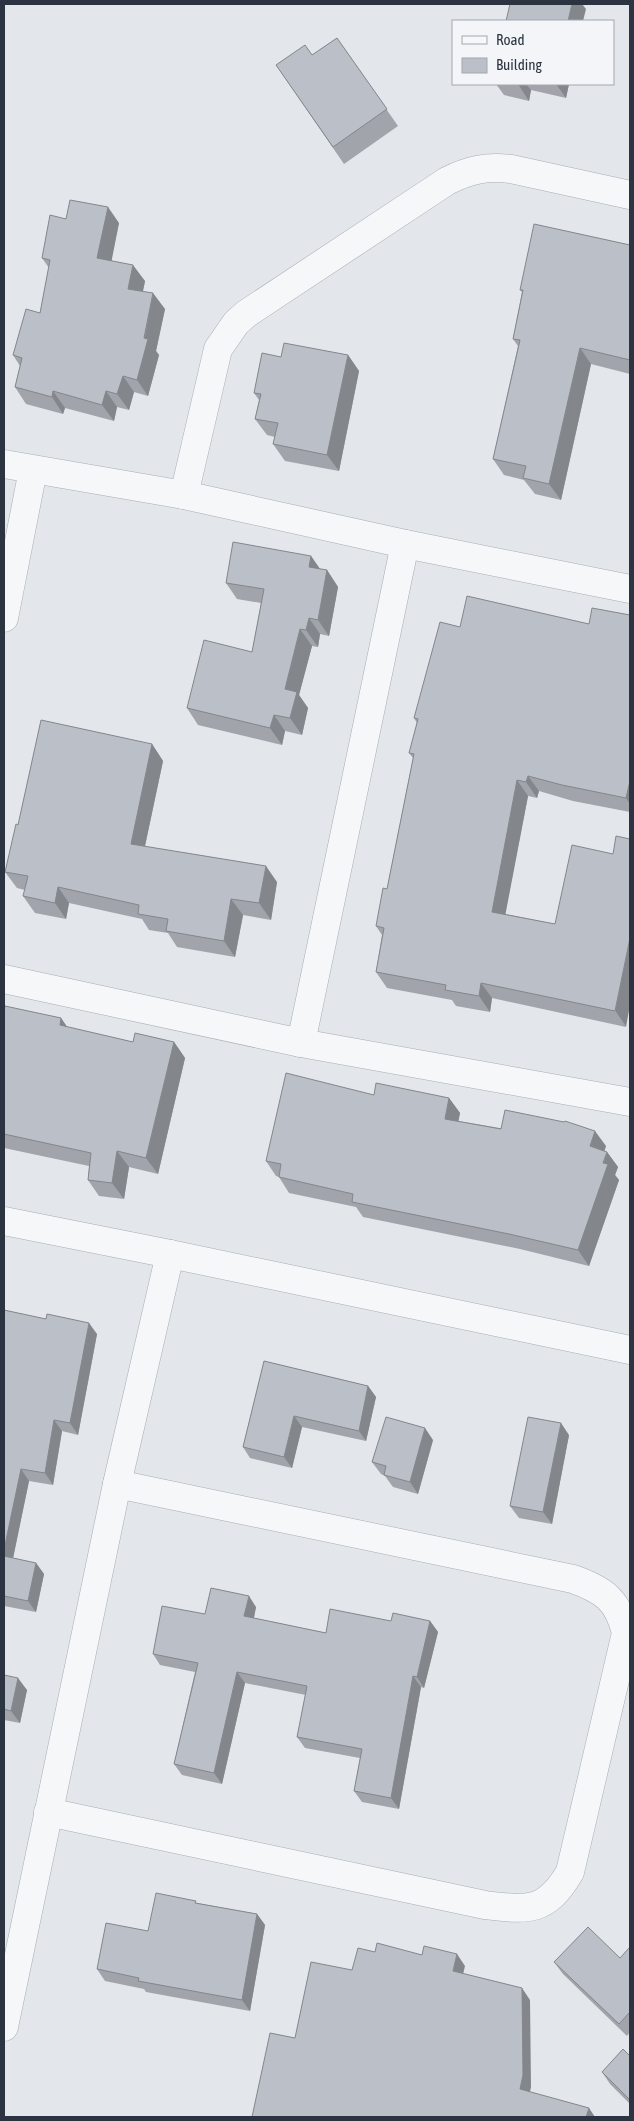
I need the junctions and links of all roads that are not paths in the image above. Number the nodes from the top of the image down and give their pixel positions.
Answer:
1 (630, 195) edge
2 (4, 464) edge
3 (33, 470) junction
4 (184, 495) junction
5 (405, 544) junction
6 (630, 588) edge
7 (4, 618) edge
8 (4, 979) edge
9 (301, 1042) junction
10 (630, 1102) edge
11 (4, 1221) edge
12 (170, 1254) junction
13 (630, 1350) edge
14 (117, 1484) junction
15 (48, 1812) junction
16 (4, 2027) edge

1 - 4 street
2 - 3 street
3 - 4 street
3 - 7 street
4 - 5 street
5 - 6 street
5 - 9 street
8 - 9 street
9 - 10 street
11 - 12 street
12 - 13 street
12 - 14 street
14 - 15 street
14 - 15 street
15 - 16 street

